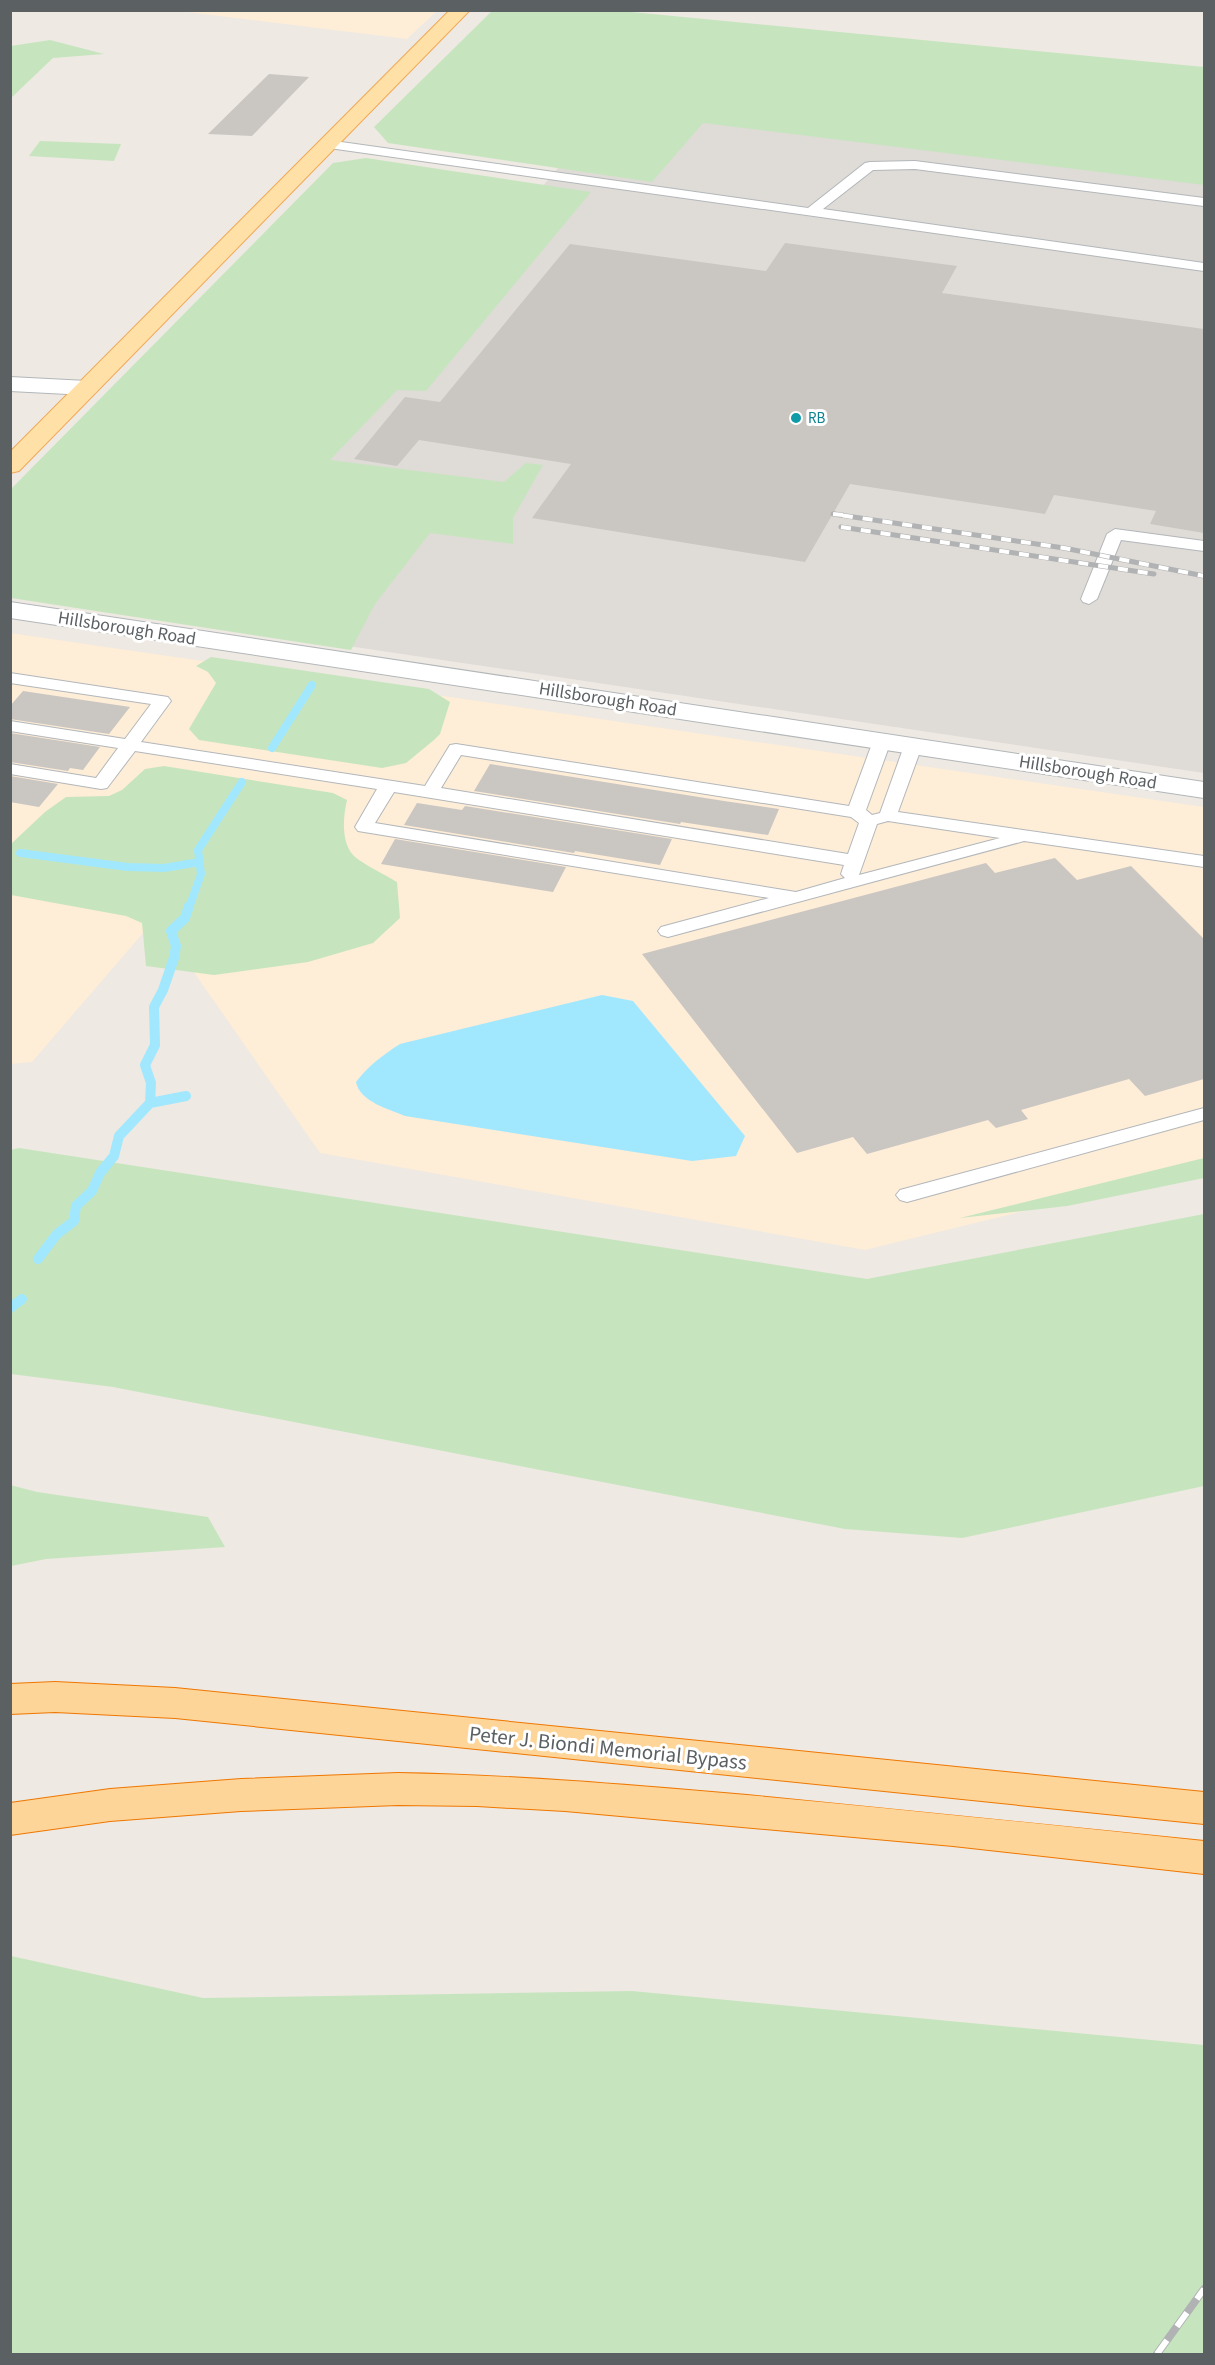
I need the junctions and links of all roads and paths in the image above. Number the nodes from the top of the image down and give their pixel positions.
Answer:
1 (461, 10) edge
2 (327, 144) junction
3 (1204, 202) edge
4 (812, 212) junction
5 (1204, 267) edge
6 (10, 384) edge
7 (87, 388) junction
8 (10, 466) edge
9 (1204, 546) edge
10 (1089, 599) dead end
11 (10, 610) edge
12 (10, 678) edge
13 (10, 726) edge
14 (882, 741) junction
15 (130, 745) junction
16 (913, 746) junction
17 (10, 769) edge
18 (388, 786) junction
19 (1204, 790) edge
20 (429, 792) junction
21 (871, 816) junction
22 (1026, 836) junction
23 (855, 861) junction
24 (1204, 862) edge
25 (847, 883) junction
26 (795, 897) junction
27 (668, 931) dead end
28 (1204, 1114) edge
29 (907, 1195) dead end
30 (10, 1699) edge
31 (1204, 1808) edge
32 (10, 1819) edge
33 (1204, 1858) edge

1 - 2 main road
2 - 4 lane
2 - 7 main road
3 - 4 lane
4 - 5 lane
6 - 7 street
7 - 8 main road
9 - 10 lane
11 - 14 street, Hillsborough Road
12 - 15 lane
13 - 15 lane
14 - 16 street, Hillsborough Road
14 - 21 lane
15 - 17 lane
15 - 18 lane
16 - 19 street, Hillsborough Road
16 - 21 lane
18 - 20 lane
18 - 26 lane
20 - 21 lane
20 - 23 lane
21 - 22 lane
21 - 23 lane
22 - 24 lane
22 - 25 lane
23 - 25 lane
25 - 26 lane
26 - 27 lane
28 - 29 lane
30 - 31 highway, Peter J. Biondi Memorial Bypass
32 - 33 highway

